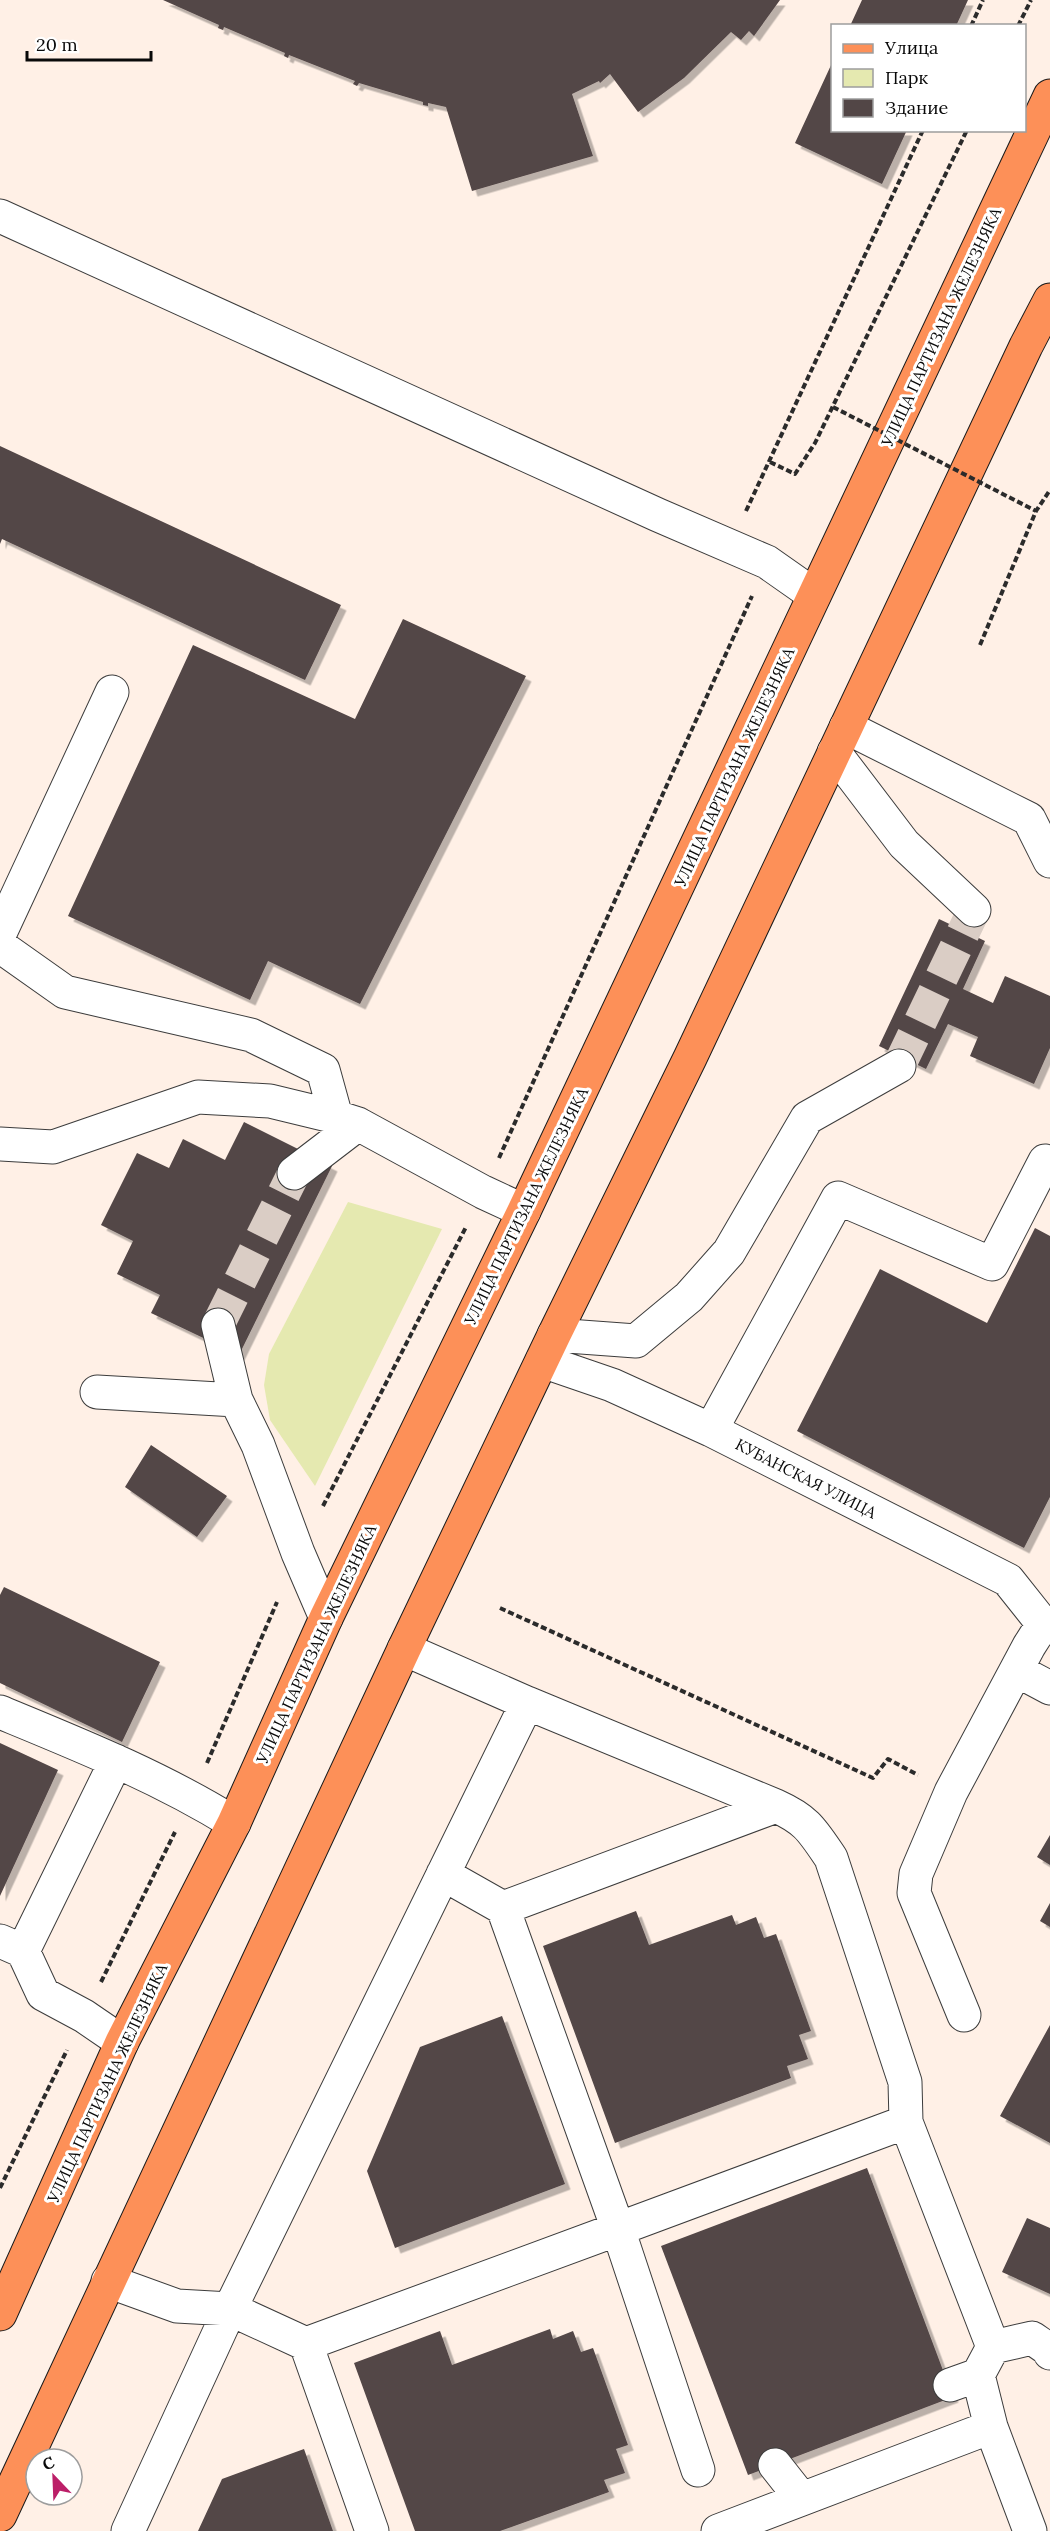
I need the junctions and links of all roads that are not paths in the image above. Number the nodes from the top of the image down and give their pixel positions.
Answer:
1 (1050, 96) edge
2 (0, 216) edge
3 (1050, 300) edge
4 (1038, 343) edge
5 (814, 595) junction
6 (112, 692) dead end
7 (840, 739) junction
8 (1050, 861) edge
9 (974, 910) dead end
10 (0, 933) edge
11 (0, 946) edge
12 (899, 1066) tunnel mouth
13 (347, 1121) junction
14 (0, 1144) edge
15 (1045, 1161) dead end
16 (294, 1173) tunnel mouth
17 (524, 1211) junction
18 (218, 1325) tunnel mouth
19 (548, 1348) junction
20 (97, 1392) dead end
21 (236, 1400) junction
22 (711, 1430) junction
23 (326, 1618) junction
24 (1047, 1626) edge
25 (404, 1649) junction
26 (1017, 1671) junction
27 (1050, 1688) edge
28 (526, 1703) junction
29 (0, 1712) edge
30 (116, 1761) junction
31 (776, 1806) junction
32 (234, 1823) junction
33 (443, 1874) junction
34 (503, 1908) junction
35 (11, 1946) edge
36 (964, 2015) dead end
37 (122, 2042) junction
38 (906, 2122) junction
39 (618, 2229) junction
40 (108, 2281) junction
41 (230, 2309) junction
42 (0, 2314) edge
43 (306, 2344) junction
44 (1050, 2353) edge
45 (974, 2369) junction
46 (991, 2427) junction
47 (775, 2465) dead end
48 (698, 2470) dead end
49 (801, 2498) junction
50 (0, 2515) edge
51 (128, 2531) edge
52 (372, 2531) edge
53 (718, 2531) edge
54 (1030, 2531) edge

1 - 5 main road, УЛИЦА ПАРТИЗАНА ЖЕЛЕЗНЯКА
2 - 5 street
3 - 4 main road
4 - 7 main road
5 - 17 main road, УЛИЦА ПАРТИЗАНА ЖЕЛЕЗНЯКА
6 - 10 street
7 - 8 street
7 - 9 street
7 - 19 main road
11 - 13 street
12 - 19 street
13 - 14 street
13 - 16 street
13 - 17 street
15 - 22 street
17 - 23 main road, УЛИЦА ПАРТИЗАНА ЖЕЛЕЗНЯКА
18 - 21 street
19 - 22 street, КУБАНСКАЯ УЛИЦА
19 - 25 main road
20 - 21 street
21 - 23 street
22 - 24 street, КУБАНСКАЯ УЛИЦА
23 - 32 main road, УЛИЦА ПАРТИЗАНА ЖЕЛЕЗНЯКА
24 - 26 street
25 - 28 street
25 - 40 main road
26 - 27 street
26 - 36 street
28 - 31 street
28 - 33 street
29 - 30 street
30 - 32 street
30 - 35 street
31 - 34 street
31 - 38 street
32 - 37 main road, УЛИЦА ПАРТИЗАНА ЖЕЛЕЗНЯКА
33 - 34 street
33 - 41 street
34 - 39 street
35 - 37 street
37 - 42 main road, УЛИЦА ПАРТИЗАНА ЖЕЛЕЗНЯКА
38 - 39 street
38 - 45 street
39 - 43 street
39 - 48 street
40 - 41 street
40 - 50 main road
41 - 43 street
41 - 51 street
43 - 52 street
44 - 45 street
45 - 46 street
46 - 49 street
46 - 54 street
47 - 49 street
49 - 53 street

